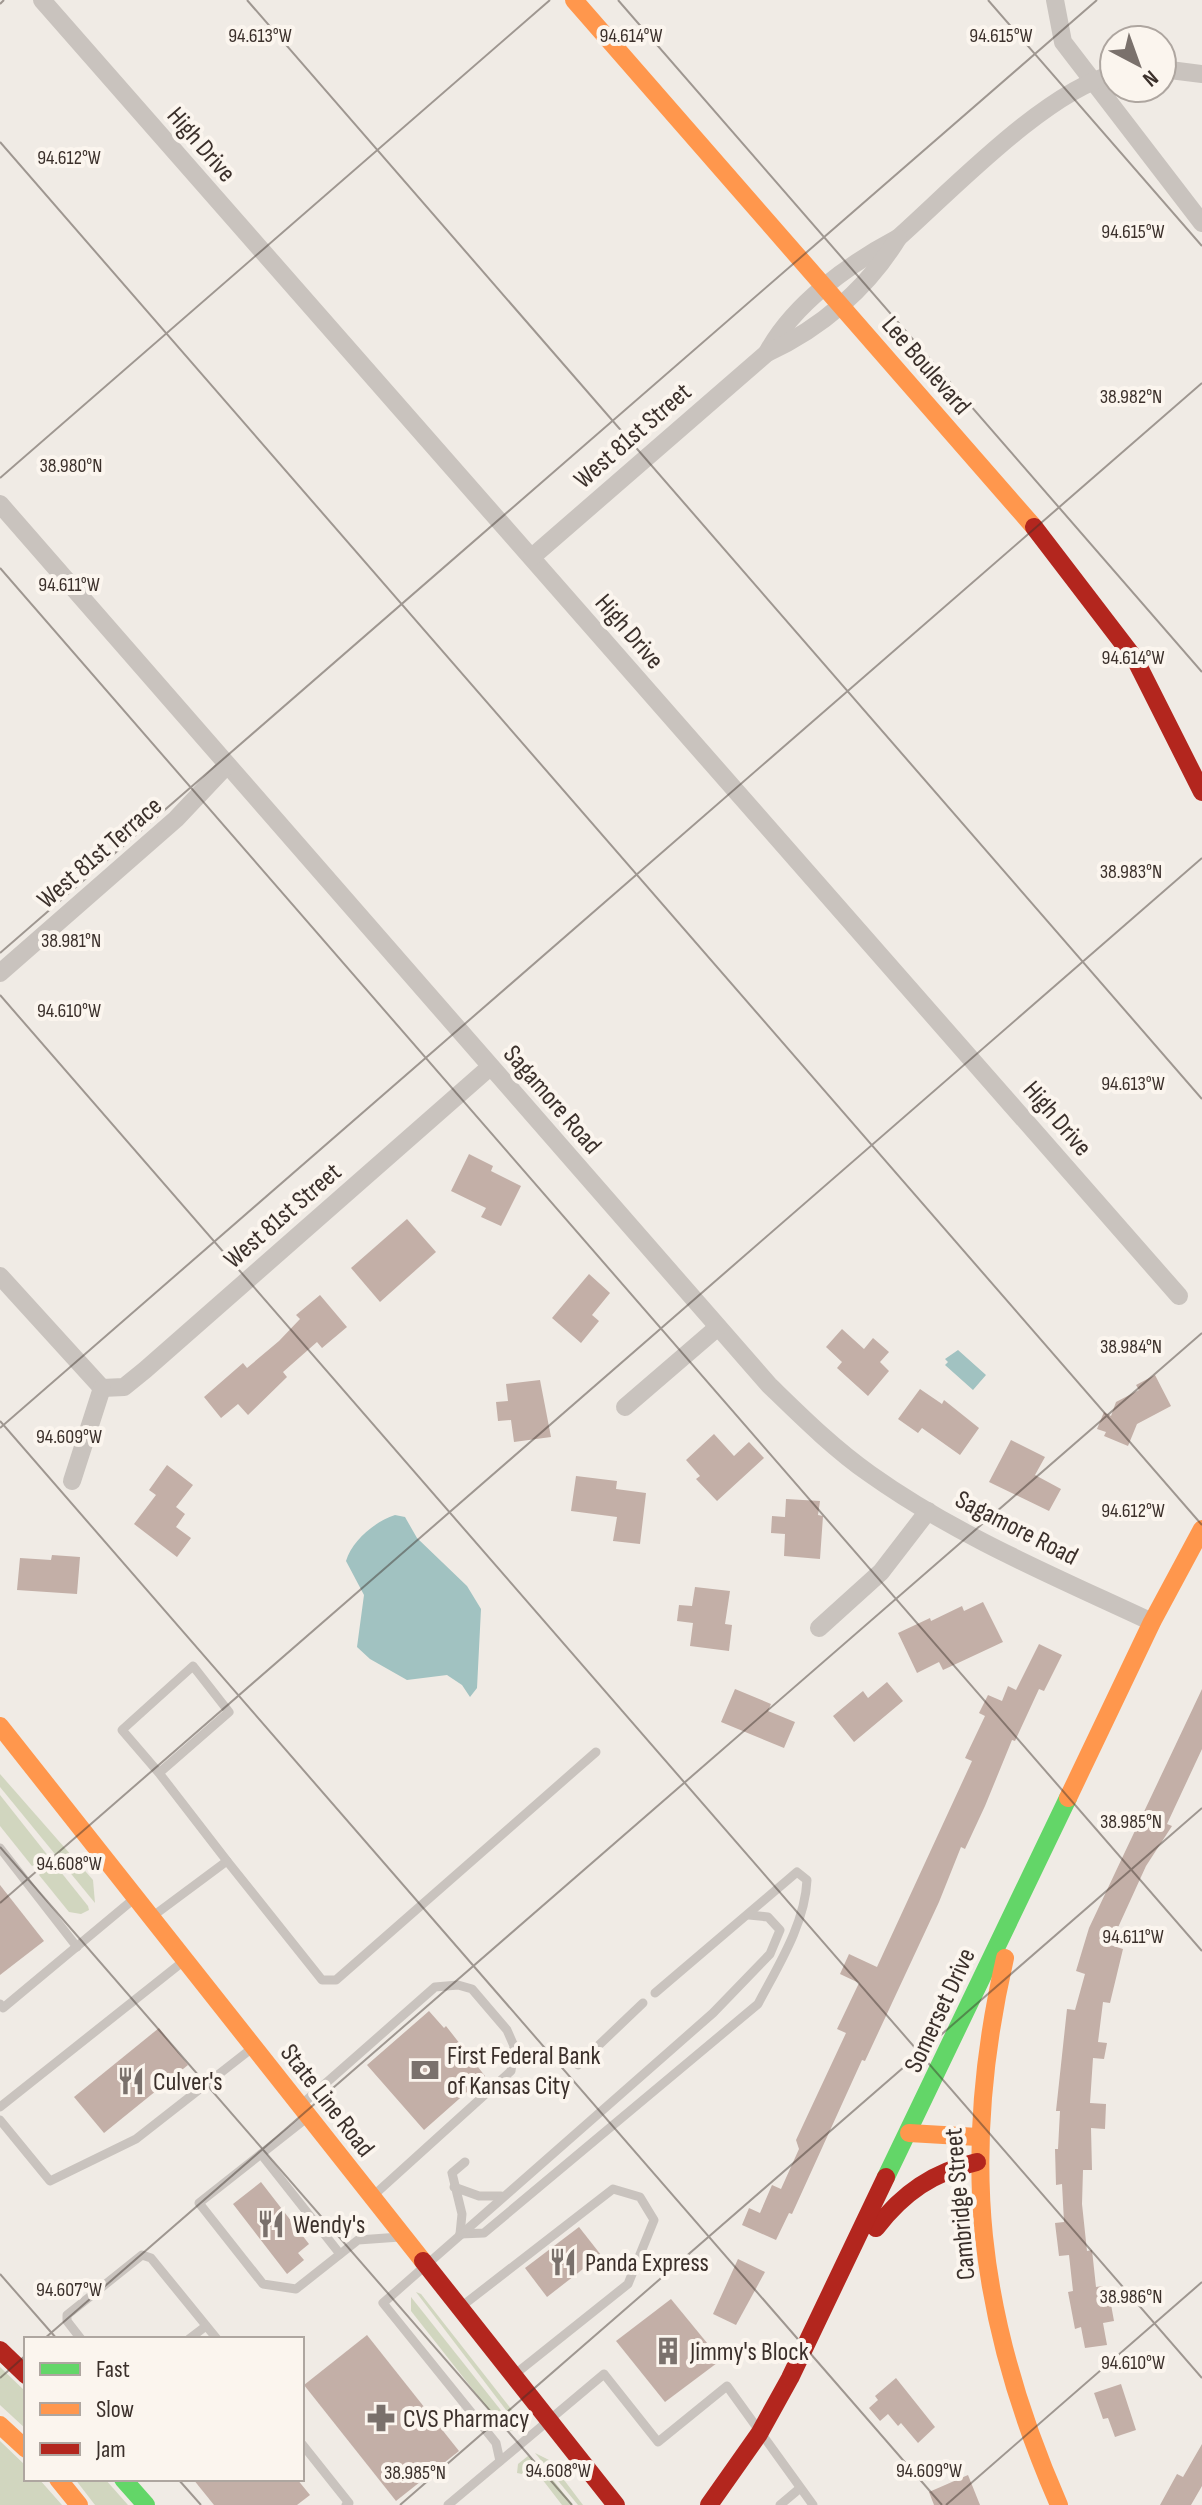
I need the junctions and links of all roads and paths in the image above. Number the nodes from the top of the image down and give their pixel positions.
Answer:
1 (42, 0) edge
2 (574, 0) edge
3 (1055, 0) edge
4 (1178, 71) edge
5 (1202, 74) edge
6 (1098, 78) edge
7 (1091, 80) junction
8 (1202, 223) edge
9 (898, 238) junction
10 (824, 288) junction
11 (841, 307) junction
12 (767, 353) junction
13 (0, 504) edge
14 (532, 557) junction
15 (227, 765) junction
16 (1202, 792) edge
17 (0, 973) edge
18 (490, 1067) junction
19 (0, 1276) edge
20 (1179, 1296) dead end
21 (718, 1327) junction
22 (102, 1388) junction
23 (625, 1407) dead end
24 (72, 1481) dead end
25 (928, 1511) junction
26 (1202, 1529) edge
27 (1152, 1622) junction
28 (819, 1628) dead end
29 (0, 1726) edge
30 (596, 1752) dead end
31 (159, 1773) junction
32 (0, 1848) edge
33 (227, 1861) junction
34 (1023, 1894) junction
35 (135, 1897) junction
36 (749, 1915) junction
37 (151, 1918) junction
38 (77, 1947) junction
39 (185, 1960) junction
40 (655, 1993) dead end
41 (643, 2003) dead end
42 (0, 2004) edge
43 (254, 2047) junction
44 (578, 2065) dead end
45 (0, 2107) edge
46 (304, 2111) junction
47 (0, 2120) edge
48 (909, 2133) junction
49 (978, 2137) junction
50 (261, 2154) junction
51 (465, 2162) dead end
52 (977, 2162) junction
53 (454, 2187) junction
54 (501, 2196) junction
55 (372, 2198) junction
56 (460, 2234) junction
57 (403, 2237) junction
58 (340, 2254) junction
59 (428, 2267) junction
60 (845, 2267) junction
61 (460, 2307) junction
62 (206, 2326) junction
63 (79, 2337) edge
64 (192, 2337) edge
65 (215, 2337) edge
66 (0, 2350) edge
67 (24, 2373) edge
68 (514, 2375) junction
69 (550, 2421) junction
70 (0, 2425) edge
71 (759, 2434) junction
72 (24, 2447) edge
73 (304, 2447) edge
74 (500, 2461) junction
75 (60, 2481) edge
76 (125, 2481) edge
77 (799, 2489) junction
78 (79, 2505) edge
79 (146, 2505) edge
80 (346, 2505) edge
81 (448, 2505) edge
82 (616, 2505) edge
83 (709, 2505) edge
84 (780, 2505) edge
85 (813, 2505) edge
86 (1059, 2505) edge

1 - 14 street, High Drive
2 - 10 street, Lee Boulevard
3 - 7 street
4 - 5 street
6 - 7 street, West 81st Street
7 - 8 street
7 - 9 street, West 81st Street
9 - 10 street, West 81st Street
9 - 11 street, West 81st Street
10 - 11 street, Lee Boulevard
10 - 12 street, West 81st Street
11 - 12 street, West 81st Street
11 - 16 street, Lee Boulevard
12 - 14 street, West 81st Street
13 - 15 street, Sagamore Road
14 - 20 street, High Drive
15 - 17 street, West 81st Terrace
15 - 18 street, Sagamore Road
18 - 21 street, Sagamore Road
18 - 22 street, West 81st Street
19 - 22 street
21 - 23 street
21 - 25 street, Sagamore Road
22 - 24 street
25 - 27 street, Sagamore Road
25 - 28 street
26 - 27 street, Somerset Drive
27 - 34 street, Somerset Drive
29 - 35 street, State Line Road
30 - 33 lane
31 - 31 lane
31 - 33 lane
32 - 38 lane
33 - 37 lane
34 - 48 street, Somerset Drive
34 - 49 street, Cambridge Street
35 - 37 street, State Line Road
35 - 38 lane
36 - 40 lane
36 - 54 lane
36 - 56 lane
37 - 39 street, State Line Road
38 - 42 lane
39 - 43 street, State Line Road
39 - 45 lane
41 - 44 lane
43 - 46 street, State Line Road
43 - 47 lane
46 - 50 lane
46 - 55 street, State Line Road
46 - 55 lane
48 - 49 street
48 - 60 street, Somerset Drive
49 - 52 street, Cambridge Street
50 - 58 lane
50 - 58 lane
51 - 53 lane
52 - 60 street
52 - 86 street, Cambridge Street
53 - 54 lane
53 - 56 lane
54 - 56 lane
55 - 57 street, State Line Road
56 - 59 lane
57 - 58 lane
57 - 59 street, State Line Road
59 - 61 street, State Line Road
59 - 74 lane
60 - 71 street, Somerset Drive
61 - 68 street, State Line Road
61 - 68 lane
62 - 63 lane
62 - 64 lane
62 - 65 lane
66 - 67 street
68 - 69 street, State Line Road
69 - 71 lane
69 - 74 lane
69 - 82 street, State Line Road
70 - 72 street
71 - 77 lane
71 - 83 street, Somerset Drive
73 - 80 lane
74 - 81 lane
75 - 78 street
76 - 79 street
77 - 84 lane
77 - 85 lane

